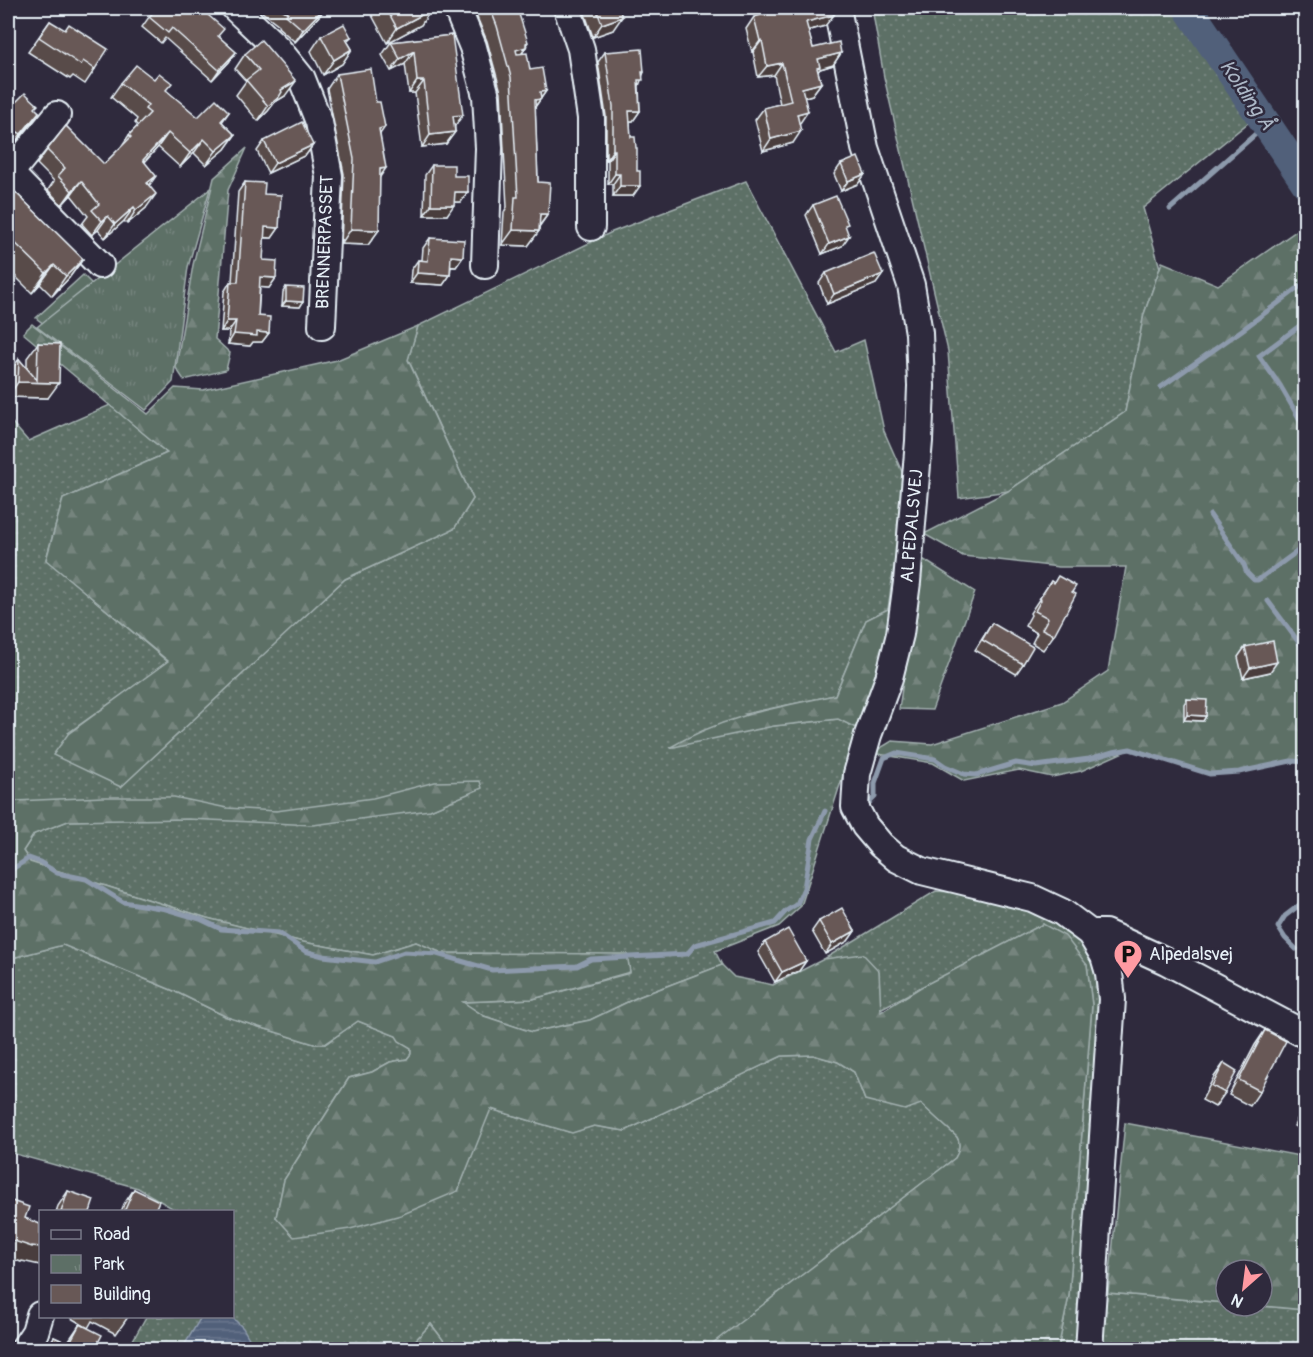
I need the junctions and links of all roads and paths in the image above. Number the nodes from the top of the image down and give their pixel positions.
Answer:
1 (235, 8) edge
2 (457, 8) edge
3 (567, 8) edge
4 (837, 8) edge
5 (57, 115) dead end
6 (9, 172) edge
7 (591, 227) dead end
8 (485, 264) dead end
9 (100, 265) dead end
10 (322, 326) dead end
11 (1090, 933) junction
12 (1305, 1035) edge
13 (39, 1318) edge
14 (23, 1350) edge
15 (1089, 1350) edge

1 - 10 street, BRENNERPASSET
2 - 8 street
3 - 7 street
4 - 11 street, ALPEDALSVEJ
5 - 6 street
6 - 9 street
11 - 12 street, ALPEDALSVEJ
11 - 15 street, ALPEDALSVEJ
13 - 14 street

